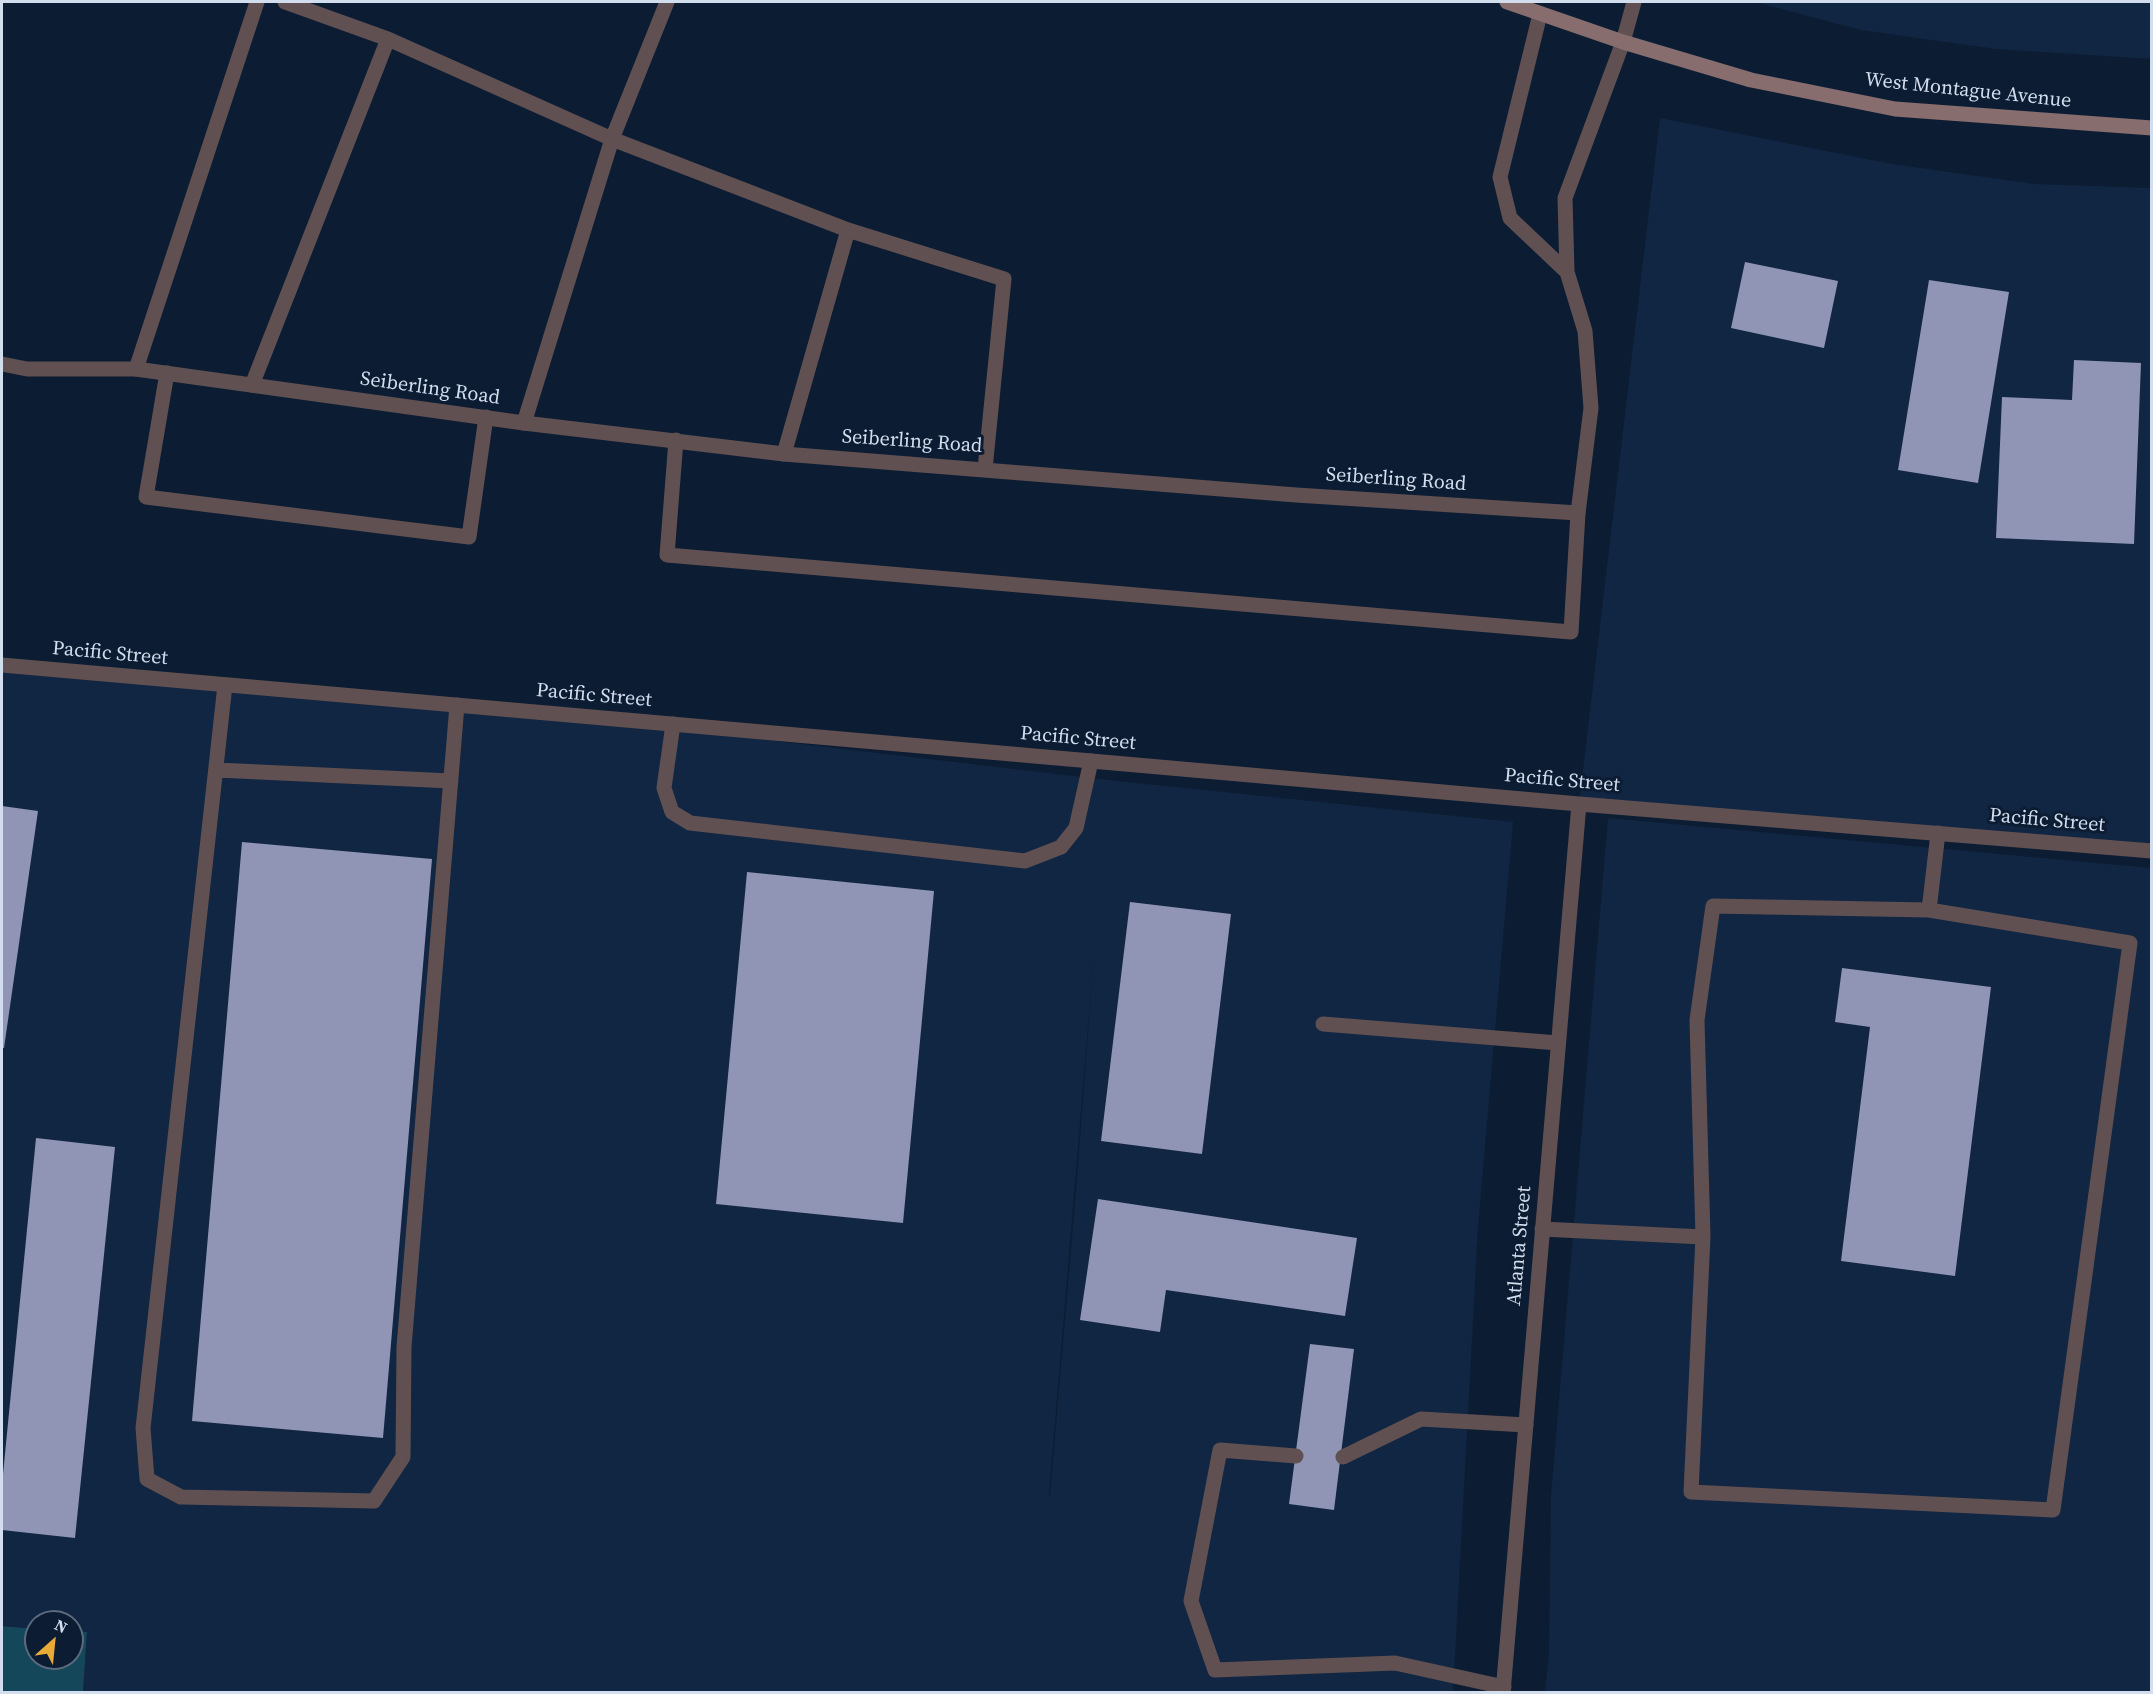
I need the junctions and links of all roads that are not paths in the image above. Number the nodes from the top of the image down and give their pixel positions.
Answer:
1 (257, 2) edge
2 (285, 2) edge
3 (667, 2) edge
4 (1507, 2) edge
5 (1634, 2) edge
6 (1542, 8) edge
7 (387, 39) junction
8 (1623, 42) junction
9 (2151, 128) edge
10 (612, 139) junction
11 (848, 230) junction
12 (1567, 272) junction
13 (2, 364) edge
14 (136, 369) junction
15 (167, 373) junction
16 (252, 385) junction
17 (486, 417) junction
18 (524, 423) junction
19 (676, 440) junction
20 (784, 454) junction
21 (986, 469) junction
22 (1578, 513) junction
23 (2, 665) edge
24 (225, 685) junction
25 (457, 705) junction
26 (673, 724) junction
27 (1091, 761) junction
28 (217, 770) junction
29 (451, 781) junction
30 (1579, 804) junction
31 (1938, 833) junction
32 (2151, 851) edge
33 (1929, 910) junction
34 (1323, 1024) dead end
35 (1558, 1043) junction
36 (1542, 1229) junction
37 (1703, 1237) junction
38 (1526, 1425) junction
39 (1296, 1456) dead end
40 (1343, 1457) dead end
41 (1504, 1690) edge

1 - 14 street
2 - 7 street
3 - 10 street
4 - 6 main road, West Montague Avenue
5 - 8 street
6 - 8 main road, West Montague Avenue
6 - 12 street
7 - 10 street
7 - 16 street
8 - 9 main road, West Montague Avenue
8 - 12 street
10 - 11 street
10 - 18 street
11 - 20 street
11 - 21 street
12 - 22 street
13 - 14 street, Seiberling Road
14 - 15 street, Seiberling Road
15 - 16 street, Seiberling Road
15 - 17 street
16 - 17 street, Seiberling Road
17 - 18 street, Seiberling Road
18 - 19 street, Seiberling Road
19 - 20 street, Seiberling Road
19 - 22 street
20 - 21 street, Seiberling Road
21 - 22 street, Seiberling Road
23 - 24 street, Pacific Street
24 - 25 street, Pacific Street
24 - 28 street
25 - 26 street, Pacific Street
25 - 29 street
26 - 27 street, Pacific Street
26 - 27 street
27 - 30 street, Pacific Street
28 - 29 street
28 - 29 street
30 - 31 street, Pacific Street
30 - 35 street, Atlanta Street
31 - 32 street, Pacific Street
31 - 33 street
33 - 37 street
33 - 37 street
34 - 35 street
35 - 36 street, Atlanta Street
36 - 37 street
36 - 38 street, Atlanta Street
38 - 40 street
38 - 41 street, Atlanta Street
39 - 41 street

